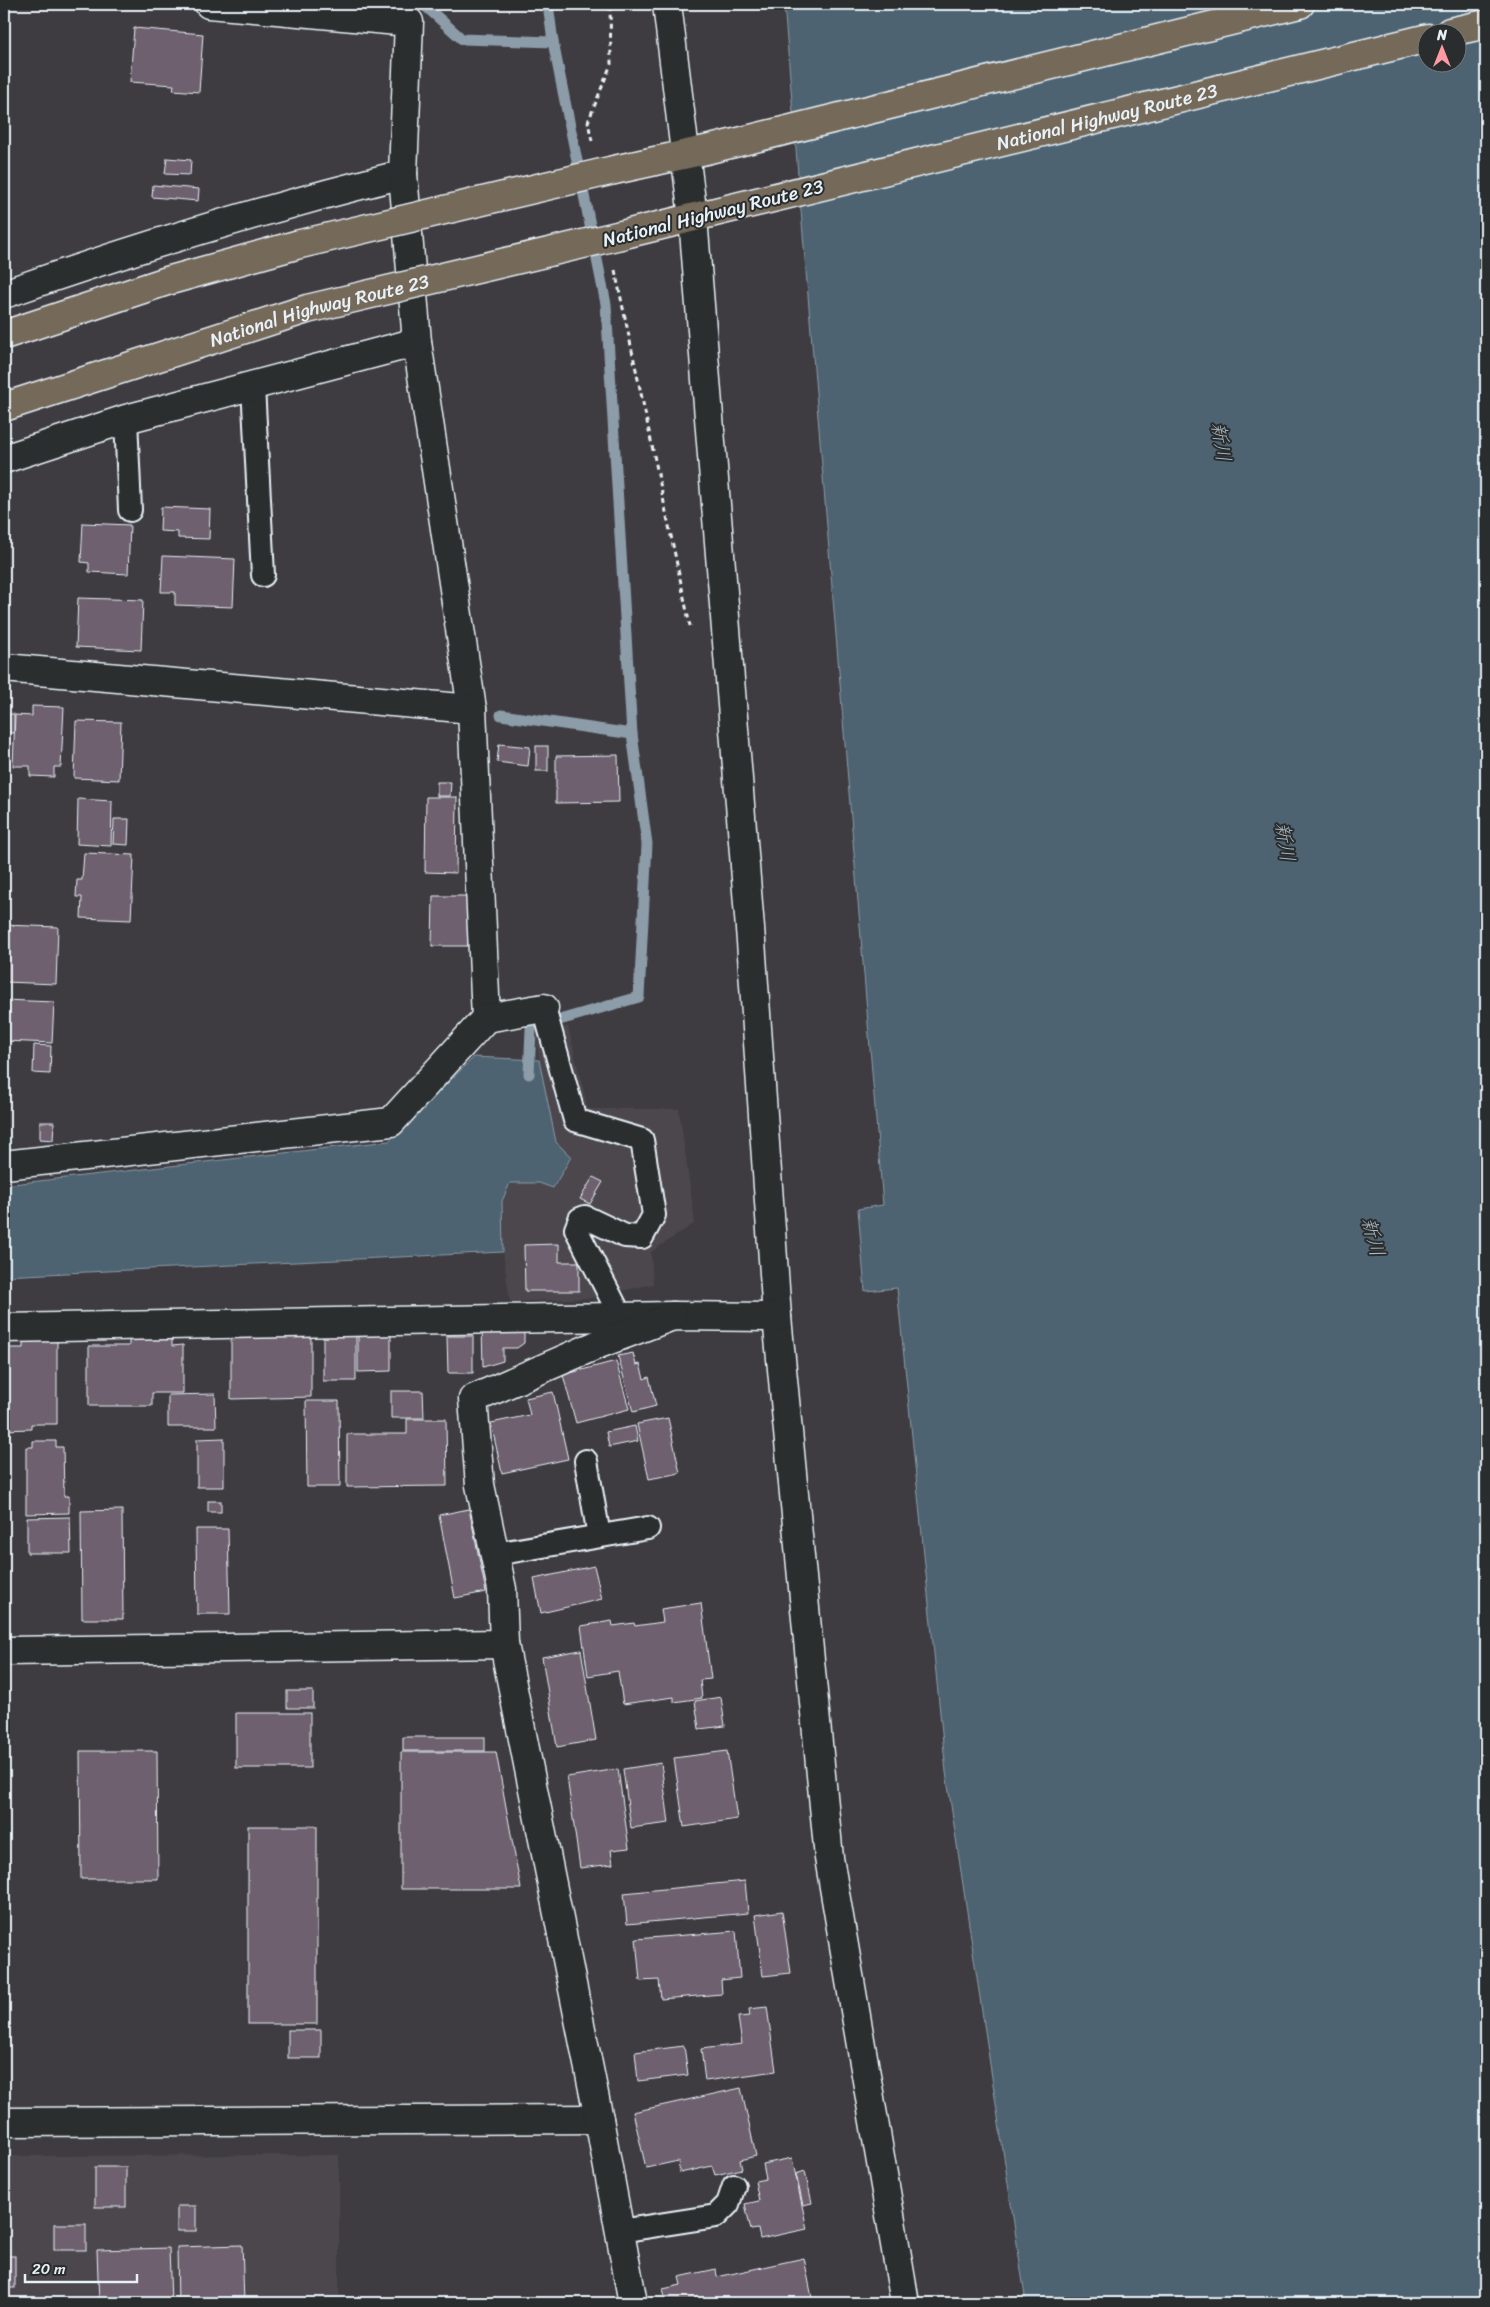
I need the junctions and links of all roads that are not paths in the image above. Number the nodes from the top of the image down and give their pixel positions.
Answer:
1 (209, 4) edge
2 (666, 4) edge
3 (1300, 4) edge
4 (413, 13) edge
5 (1486, 24) edge
6 (1468, 28) edge
7 (1418, 40) edge
8 (684, 155) junction
9 (403, 174) junction
10 (706, 215) junction
11 (4, 294) edge
12 (4, 335) edge
13 (416, 342) junction
14 (253, 386) junction
15 (4, 407) edge
16 (126, 419) junction
17 (4, 459) edge
18 (130, 510) dead end
19 (263, 575) dead end
20 (4, 668) edge
21 (472, 709) junction
22 (544, 1008) joint
23 (486, 1018) junction
24 (4, 1165) edge
25 (674, 1316) junction
26 (620, 1317) junction
27 (777, 1317) junction
28 (4, 1328) edge
29 (586, 1461) dead end
30 (648, 1528) dead end
31 (600, 1536) junction
32 (495, 1554) junction
33 (504, 1644) junction
34 (4, 1651) edge
35 (600, 2120) junction
36 (4, 2122) edge
37 (734, 2186) dead end
38 (620, 2231) junction
39 (633, 2303) edge
40 (905, 2303) edge

1 - 4 street
2 - 8 street
3 - 8 highway
4 - 9 street
5 - 6 highway
7 - 10 highway, National Highway Route 23
8 - 10 street
8 - 12 highway, bridge
9 - 11 street
9 - 13 street
10 - 15 highway, National Highway Route 23, bridge
10 - 27 street
13 - 14 street
13 - 21 street
14 - 16 street
14 - 19 lane
16 - 17 street
16 - 18 lane
20 - 21 street
21 - 23 street
22 - 23 street
22 - 26 lane
23 - 24 street
25 - 26 street
25 - 27 street
25 - 32 street
26 - 28 street
27 - 40 street
29 - 31 lane
30 - 31 lane
31 - 32 lane
32 - 33 street
33 - 34 street
33 - 35 street
35 - 36 street
35 - 38 street
37 - 38 lane
38 - 39 street

